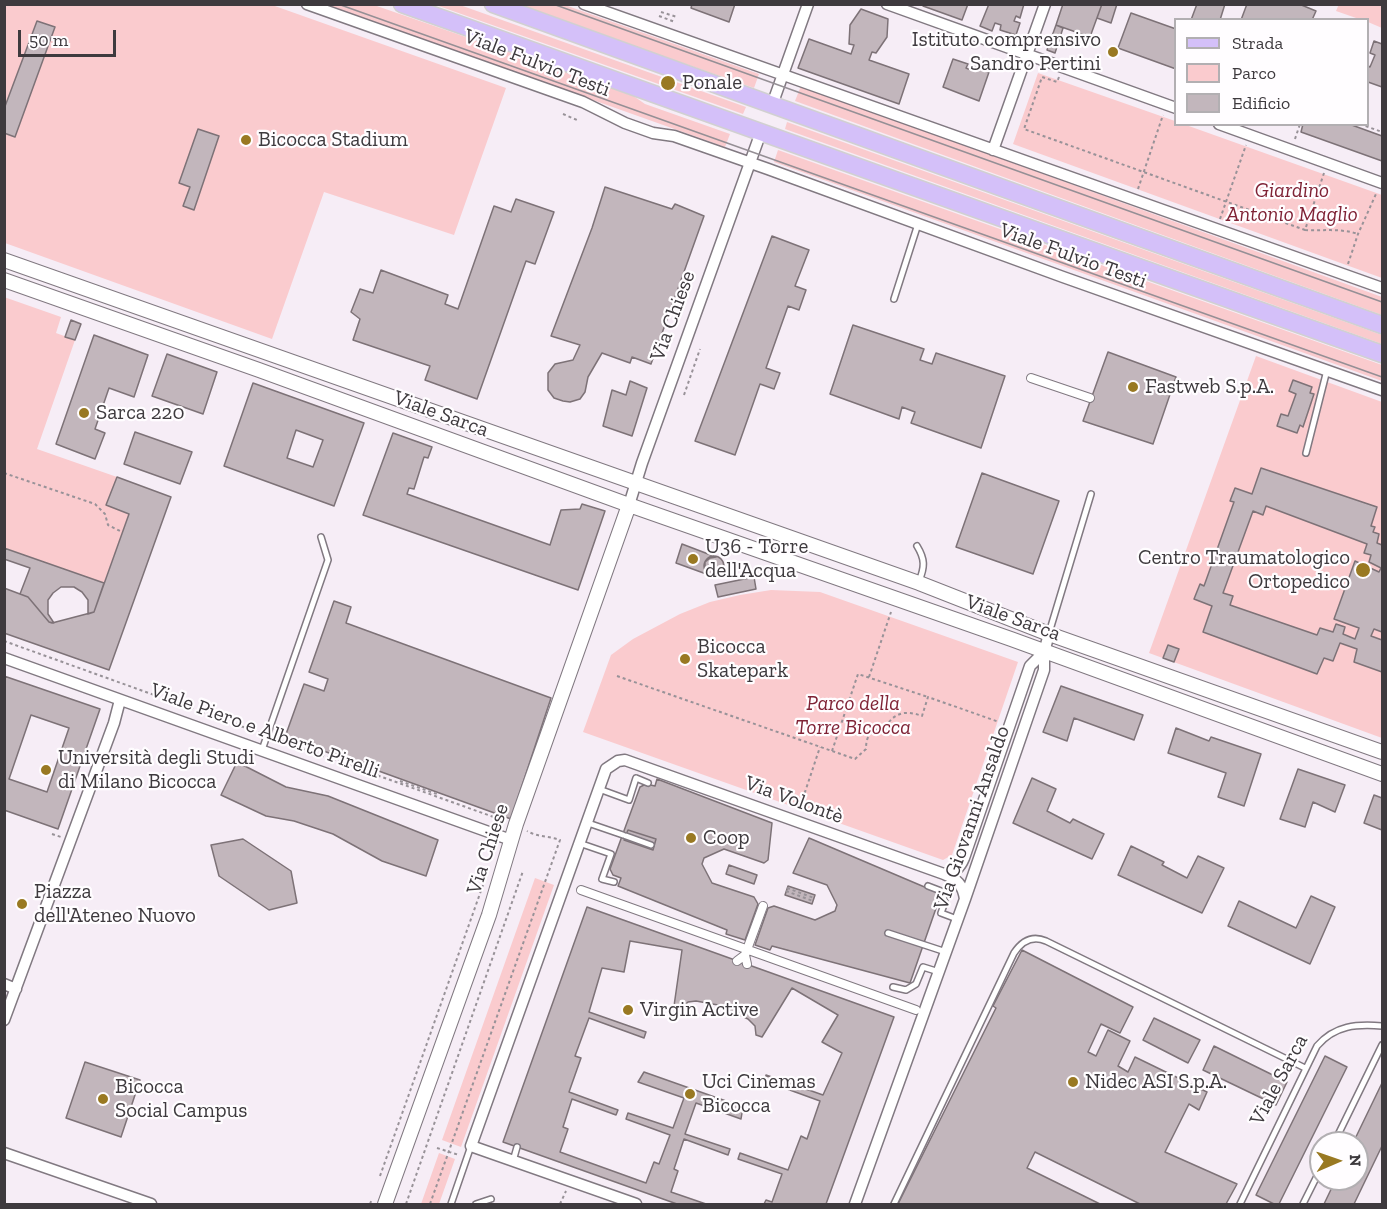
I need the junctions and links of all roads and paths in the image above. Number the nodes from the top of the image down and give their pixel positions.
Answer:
1 (308, 4) edge
2 (402, 4) edge
3 (494, 4) edge
4 (584, 4) edge
5 (808, 4) edge
6 (887, 4) edge
7 (1045, 4) edge
8 (661, 12) dead end
9 (659, 16) dead end
10 (677, 18) dead end
11 (675, 21) dead end
12 (1028, 56) junction
13 (783, 75) junction
14 (1059, 77) dead end
15 (772, 105) junction
16 (1174, 107) edge
17 (563, 114) dead end
18 (1163, 115) dead end
19 (577, 120) dead end
20 (1224, 126) edge
21 (1299, 126) edge
22 (1366, 126) edge
23 (762, 132) junction
24 (1383, 132) edge
25 (1294, 141) dead end
26 (1246, 145) dead end
27 (993, 150) junction
28 (750, 163) junction
29 (1144, 171) junction
30 (1324, 173) dead end
31 (1380, 187) edge
32 (1134, 200) junction
33 (1226, 201) junction
34 (918, 224) junction
35 (1216, 229) junction
36 (1305, 230) junction
37 (1358, 234) junction
38 (4, 260) edge
39 (1347, 269) dead end
40 (4, 280) edge
41 (1383, 288) edge
42 (894, 299) dead end
43 (1383, 325) edge
44 (245, 346) junction
45 (700, 349) dead end
46 (1383, 354) edge
47 (238, 363) junction
48 (1327, 370) junction
49 (1030, 378) dead end
50 (1383, 390) edge
51 (684, 395) dead end
52 (1090, 398) dead end
53 (1306, 453) dead end
54 (4, 472) edge
55 (636, 483) junction
56 (1091, 494) dead end
57 (629, 505) junction
58 (122, 532) dead end
59 (321, 537) dead end
60 (916, 546) dead end
61 (919, 583) junction
62 (891, 612) dead end
63 (1049, 634) junction
64 (4, 641) edge
65 (1044, 652) junction
66 (4, 658) edge
67 (617, 676) dead end
68 (869, 678) junction
69 (928, 697) junction
70 (120, 700) junction
71 (1010, 726) junction
72 (267, 736) junction
73 (820, 747) junction
74 (262, 750) junction
75 (832, 751) junction
76 (1383, 752) edge
77 (1383, 774) edge
78 (400, 781) dead end
79 (648, 783) dead end
80 (598, 788) junction
81 (438, 794) dead end
82 (506, 821) dead end
83 (795, 821) junction
84 (586, 822) junction
85 (52, 834) dead end
86 (536, 836) dead end
87 (61, 838) dead end
88 (511, 840) junction
89 (579, 843) junction
90 (651, 845) dead end
91 (523, 871) dead end
92 (944, 874) junction
93 (484, 880) dead end
94 (614, 882) dead end
95 (928, 886) dead end
96 (581, 890) dead end
97 (786, 890) dead end
98 (814, 899) dead end
99 (965, 899) junction
100 (763, 906) dead end
101 (958, 919) junction
102 (888, 933) dead end
103 (946, 952) junction
104 (746, 953) junction
105 (737, 961) dead end
106 (747, 964) dead end
107 (939, 972) junction
108 (4, 984) edge
109 (893, 987) dead end
110 (16, 989) junction
111 (8, 1002) edge
112 (915, 1010) dead end
113 (4, 1020) edge
114 (1383, 1026) edge
115 (1383, 1045) edge
116 (1305, 1068) junction
117 (1340, 1131) edge
118 (471, 1146) junction
119 (517, 1147) dead end
120 (437, 1148) dead end
121 (449, 1152) junction
122 (4, 1153) edge
123 (459, 1155) dead end
124 (513, 1161) junction
125 (377, 1184) dead end
126 (566, 1191) dead end
127 (373, 1194) dead end
128 (492, 1199) dead end
129 (151, 1204) edge
130 (370, 1204) edge
131 (385, 1204) edge
132 (406, 1204) edge
133 (430, 1204) edge
134 (451, 1204) edge
135 (476, 1204) edge
136 (560, 1204) edge
137 (636, 1204) edge
138 (855, 1204) edge
139 (894, 1204) edge
140 (1240, 1204) edge

1 - 28 street, Viale Fulvio Testi
2 - 23 main road, Viale Fulvio Testi
3 - 15 main road, Viale Fulvio Testi
4 - 13 street
5 - 13 street
6 - 12 street
7 - 12 street
8 - 10 path
9 - 11 path
12 - 16 street
12 - 27 street
13 - 15 street
13 - 27 street
14 - 29 path
15 - 23 main road
15 - 43 main road, Viale Fulvio Testi
17 - 19 path
18 - 29 path
20 - 31 street
21 - 25 path
22 - 24 path
23 - 28 street
23 - 46 main road, Viale Fulvio Testi
26 - 33 path
27 - 32 street
28 - 34 street, Viale Fulvio Testi
28 - 55 street, Via Chiese
29 - 32 path
29 - 33 path
30 - 36 path
31 - 37 path
32 - 35 street
33 - 35 path
33 - 36 path
34 - 42 lane
34 - 48 street, Viale Fulvio Testi
35 - 41 street
36 - 37 path
37 - 39 path
38 - 44 street, Viale Sarca
40 - 47 street, Viale Sarca
44 - 47 lane
44 - 55 street, Viale Sarca
45 - 51 path
47 - 57 street, Viale Sarca
48 - 50 street, Viale Fulvio Testi
48 - 53 lane
49 - 52 street
54 - 58 path
55 - 57 street
55 - 61 street, Viale Sarca
56 - 63 lane
57 - 65 street, Viale Sarca
57 - 88 street, Via Chiese
59 - 72 lane
60 - 61 lane
61 - 63 street, Viale Sarca
62 - 68 path
63 - 65 street
63 - 76 street, Viale Sarca
64 - 72 path
65 - 71 street, Via Giovanni Ansaldo
65 - 77 street, Viale Sarca
65 - 99 street, Via Giovanni Ansaldo
66 - 70 street, Viale Piero e Alberto Pirelli
67 - 73 path
68 - 69 path
68 - 75 path
69 - 71 path
69 - 75 path
70 - 74 street, Viale Piero e Alberto Pirelli
70 - 110 street
71 - 92 street, Via Giovanni Ansaldo
72 - 74 lane
72 - 82 path
73 - 75 path
73 - 83 path
74 - 88 street, Viale Piero e Alberto Pirelli
78 - 81 path
79 - 80 lane
80 - 83 street, Via Volontè
80 - 84 street
83 - 92 street, Via Volontè
84 - 89 street
84 - 90 lane
85 - 87 path
86 - 121 path
88 - 131 street, Via Chiese
89 - 94 lane
89 - 118 street
91 - 132 path
92 - 99 street
93 - 125 path
95 - 101 lane
96 - 104 street
97 - 98 path
99 - 101 street, Via Giovanni Ansaldo
100 - 104 street
101 - 103 street, Via Giovanni Ansaldo
102 - 103 lane
103 - 107 street, Via Giovanni Ansaldo
104 - 105 street
104 - 106 street
104 - 112 street
107 - 109 lane
107 - 138 street, Via Giovanni Ansaldo
108 - 110 street
110 - 111 street
111 - 113 street
114 - 116 lane, Viale Sarca
115 - 117 lane
116 - 139 lane
116 - 140 lane, Viale Sarca
118 - 124 street
118 - 134 lane
119 - 124 lane
120 - 121 path
121 - 123 path
121 - 133 path
122 - 129 street
124 - 137 street
126 - 136 path
127 - 130 path
128 - 135 lane

